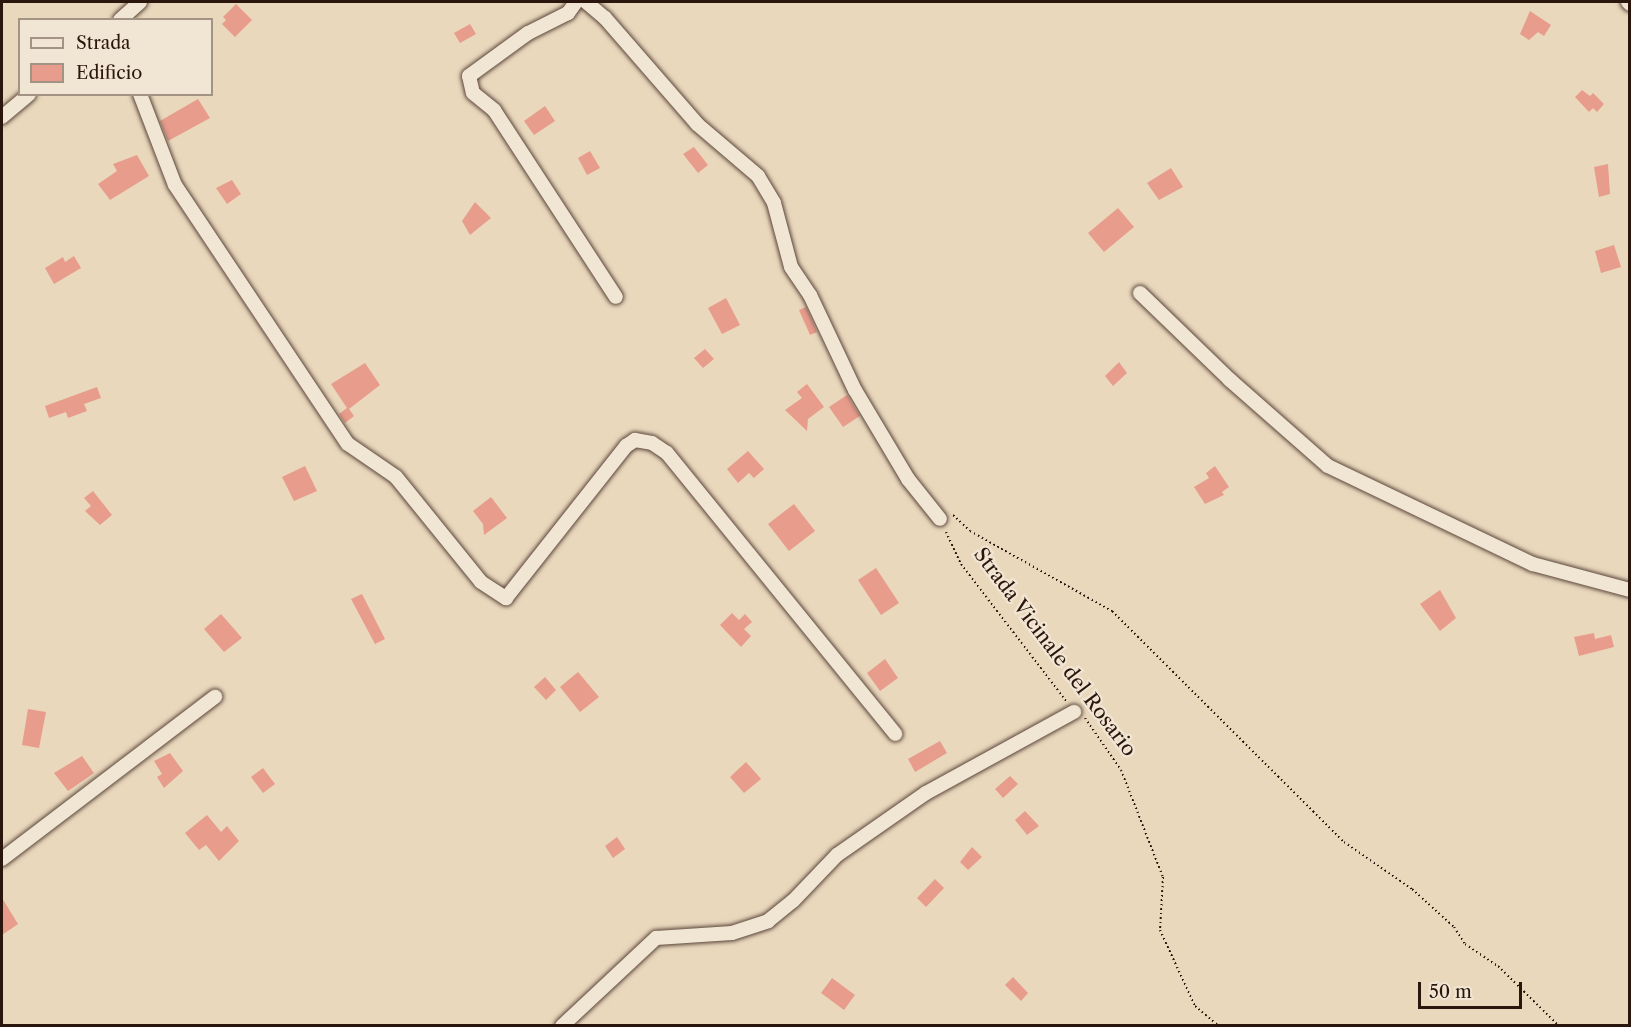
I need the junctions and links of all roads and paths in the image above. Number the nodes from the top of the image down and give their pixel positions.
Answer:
1 (140, 2) edge
2 (576, 2) edge
3 (586, 2) edge
4 (122, 18) edge
5 (27, 96) edge
6 (141, 96) edge
7 (2, 117) edge
8 (1140, 293) dead end
9 (616, 297) dead end
10 (945, 516) junction
11 (1629, 590) edge
12 (215, 697) dead end
13 (1074, 712) junction
14 (895, 734) dead end
15 (2, 859) edge
16 (562, 1026) edge
17 (1219, 1026) edge
18 (1559, 1026) edge

1 - 4 street
2 - 9 street
3 - 10 street
5 - 7 street
6 - 14 street
8 - 11 street
10 - 13 path, Strada Vicinale del Rosario
10 - 18 path
12 - 15 street
13 - 16 street
13 - 17 path, Strada Vicinale del Rosario

